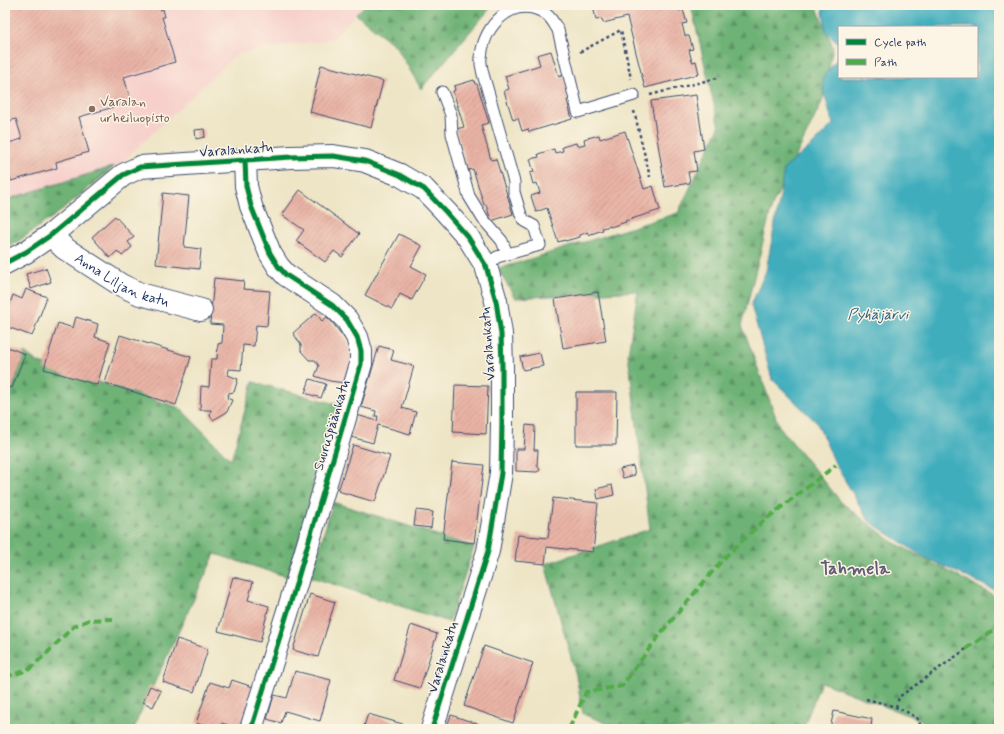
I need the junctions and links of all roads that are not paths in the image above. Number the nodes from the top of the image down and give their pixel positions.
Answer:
1 (442, 92) dead end
2 (634, 95) dead end
3 (244, 160) junction
4 (51, 235) junction
5 (507, 254) junction
6 (5, 262) edge
7 (486, 266) junction
8 (201, 310) dead end
9 (251, 729) edge
10 (432, 729) edge

1 - 5 lane
2 - 5 lane
3 - 4 street, Varalankatu
3 - 7 street, Varalankatu
3 - 9 street, Suuruspäänkatu
4 - 6 street, Varalankatu
4 - 8 street, Anna Liljan katu
5 - 7 lane
7 - 10 street, Varalankatu

